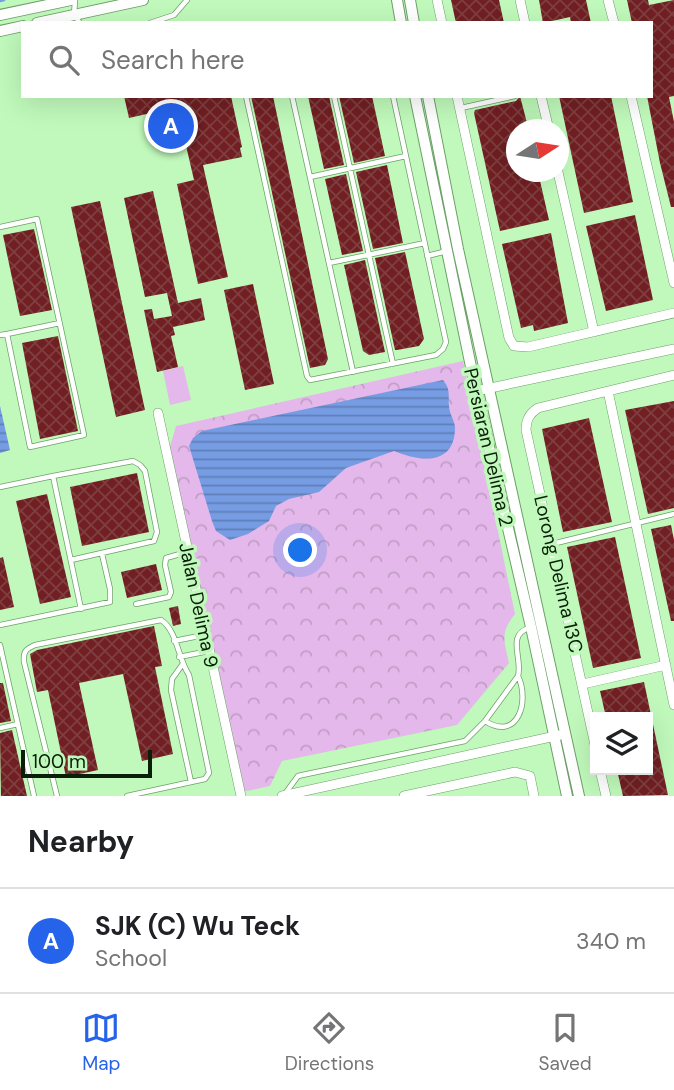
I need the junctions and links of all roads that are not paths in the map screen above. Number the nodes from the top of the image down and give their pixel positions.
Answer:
1 (70, 0) edge
2 (96, 0) edge
3 (103, 0) edge
4 (143, 0) edge
5 (187, 0) edge
6 (397, 0) edge
7 (410, 0) edge
8 (438, 0) edge
9 (520, 0) edge
10 (608, 0) edge
11 (119, 5) junction
12 (87, 12) junction
13 (0, 15) edge
14 (77, 19) edge
15 (57, 21) edge
16 (157, 21) edge
17 (401, 21) edge
18 (414, 21) edge
19 (442, 21) edge
20 (525, 21) edge
21 (613, 21) edge
22 (21, 26) edge
23 (0, 31) edge
24 (246, 98) edge
25 (292, 98) edge
26 (334, 98) edge
27 (393, 98) edge
28 (415, 98) edge
29 (428, 98) edge
30 (458, 98) edge
31 (506, 98) edge
32 (541, 98) edge
33 (631, 98) edge
34 (460, 108) junction
35 (546, 119) edge
36 (406, 156) junction
37 (350, 168) junction
38 (310, 177) junction
39 (560, 182) edge
40 (0, 227) edge
41 (425, 243) junction
42 (458, 249) junction
43 (445, 251) junction
44 (369, 255) junction
45 (427, 256) junction
46 (329, 263) junction
47 (674, 283) edge
48 (671, 315) edge
49 (60, 323) junction
50 (594, 332) junction
51 (7, 334) junction
52 (0, 335) edge
53 (674, 349) edge
54 (393, 364) junction
55 (353, 372) junction
56 (674, 375) edge
57 (490, 388) junction
58 (476, 391) junction
59 (608, 391) junction
60 (158, 414) dead end
61 (53, 476) junction
62 (0, 487) edge
63 (674, 514) edge
64 (636, 523) junction
65 (552, 544) junction
66 (188, 552) junction
67 (102, 554) junction
68 (71, 560) junction
69 (136, 604) dead end
70 (80, 609) junction
71 (0, 625) edge
72 (531, 627) junction
73 (205, 635) junction
74 (174, 641) junction
75 (0, 645) edge
76 (209, 651) junction
77 (179, 657) junction
78 (183, 665) junction
79 (666, 665) junction
80 (518, 676) junction
81 (671, 681) edge
82 (583, 684) junction
83 (674, 705) edge
84 (590, 720) edge
85 (485, 722) junction
86 (18, 724) junction
87 (0, 728) edge
88 (560, 735) junction
89 (601, 775) edge
90 (191, 782) junction
91 (448, 791) edge
92 (34, 796) edge
93 (57, 796) edge
94 (127, 796) edge
95 (241, 796) edge
96 (283, 796) edge
97 (404, 796) edge
98 (534, 796) edge
99 (567, 796) edge
100 (579, 796) edge
101 (606, 796) edge

1 - 13 street
1 - 14 lane
2 - 12 street
3 - 11 street
4 - 11 street
5 - 16 lane
6 - 17 street
7 - 18 street
8 - 19 street
9 - 20 street
10 - 21 street
11 - 12 street
12 - 14 street
14 - 15 street
22 - 23 street
24 - 55 lane
25 - 38 lane
26 - 37 lane
27 - 36 lane
28 - 43 street, Persiaran Delima 2
29 - 42 street, Persiaran Delima 2
30 - 34 street
31 - 34 lane
32 - 35 street
33 - 47 street
34 - 50 street
36 - 37 lane
36 - 41 lane
37 - 38 lane
37 - 44 lane
38 - 46 lane
39 - 50 street
40 - 49 lane
41 - 44 lane
41 - 45 lane
42 - 43 lane
42 - 57 street, Persiaran Delima 2
43 - 45 lane
43 - 58 street, Persiaran Delima 2
44 - 46 lane
44 - 54 lane
45 - 54 lane
46 - 55 lane
48 - 50 street
49 - 51 lane
49 - 51 lane
51 - 52 lane
53 - 57 street
54 - 55 lane
56 - 59 street
57 - 58 street
57 - 88 street, Persiaran Delima 2
58 - 72 street, Persiaran Delima 2
59 - 64 street
59 - 65 street, Lorong Delima 13C
60 - 66 street, Jalan Delima 9
61 - 62 lane
61 - 67 lane
61 - 68 lane
63 - 64 lane
64 - 65 lane
64 - 79 street
65 - 82 street, Lorong Delima 13C
66 - 69 lane
66 - 73 street, Jalan Delima 9
67 - 68 lane
67 - 70 lane
68 - 70 lane
70 - 71 lane
72 - 80 lane
72 - 88 street, Persiaran Delima 2
73 - 74 lane
73 - 76 street, Jalan Delima 9
74 - 77 lane
74 - 93 lane
75 - 86 lane
76 - 77 lane
76 - 95 street, Jalan Delima 9
77 - 78 lane
78 - 90 lane
78 - 90 lane
79 - 81 street
79 - 82 street
80 - 85 lane
80 - 85 lane
81 - 83 street
82 - 84 street, Lorong Delima 13C
85 - 96 lane
86 - 87 lane
86 - 92 lane
88 - 96 street
88 - 99 street, Persiaran Delima 2
88 - 100 street, Persiaran Delima 2
89 - 101 street
90 - 94 lane
91 - 97 street
91 - 98 street

